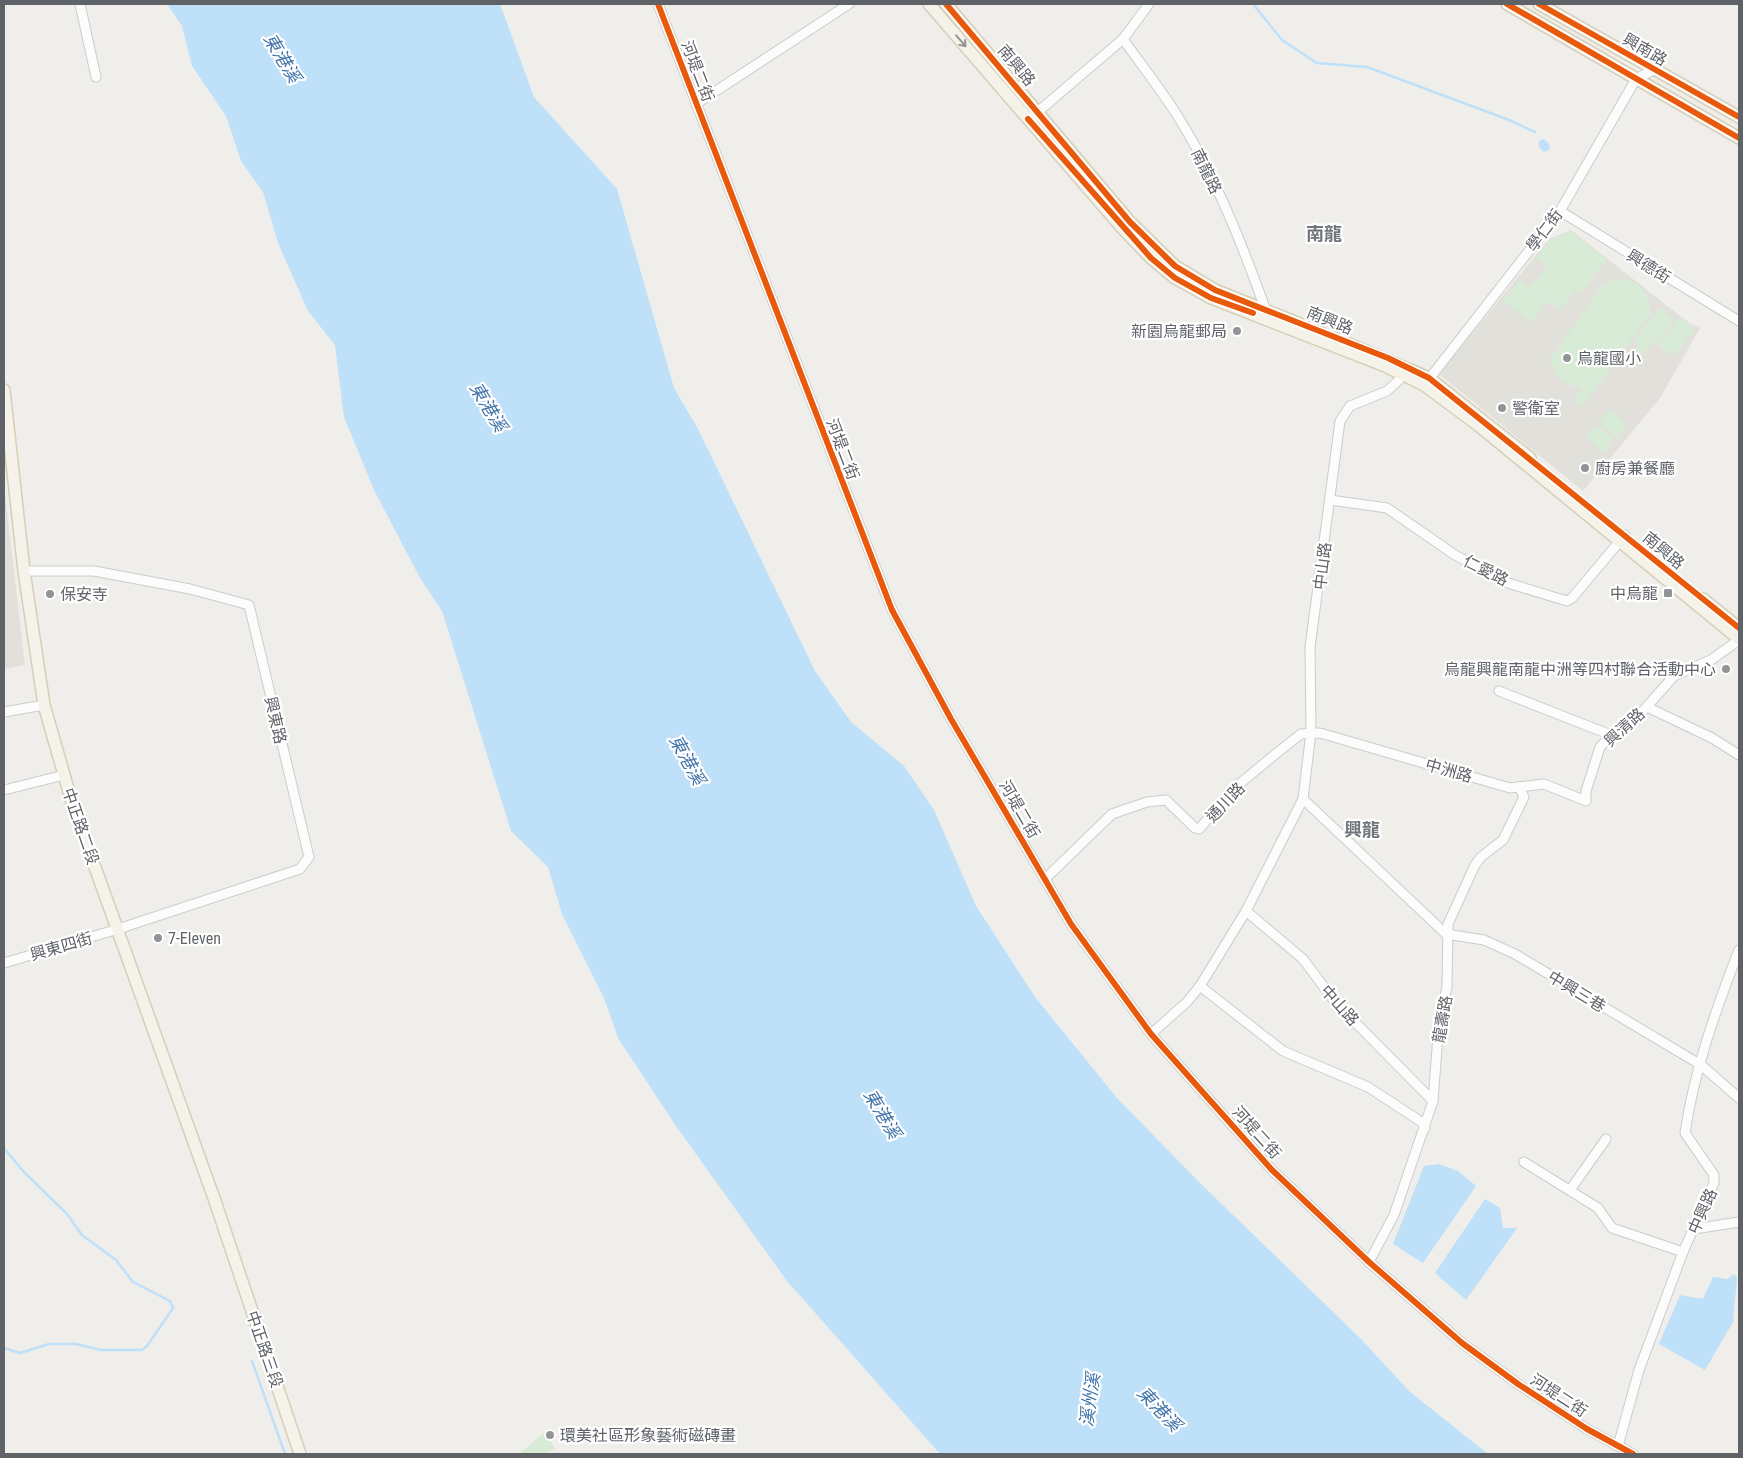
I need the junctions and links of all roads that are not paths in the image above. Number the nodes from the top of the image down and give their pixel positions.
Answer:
1 (80, 4) edge
2 (658, 4) edge
3 (848, 4) edge
4 (929, 4) edge
5 (946, 4) edge
6 (1149, 4) edge
7 (1507, 4) edge
8 (1539, 4) edge
9 (1123, 39) junction
10 (1653, 70) junction
11 (96, 77) dead end
12 (1636, 79) junction
13 (696, 104) junction
14 (1038, 112) junction
15 (1739, 117) edge
16 (1028, 120) junction
17 (1739, 138) edge
18 (1560, 211) junction
19 (1263, 312) junction
20 (1739, 321) edge
21 (1404, 370) junction
22 (1427, 382) junction
23 (4, 390) edge
24 (6, 437) edge
25 (1330, 500) junction
26 (1622, 538) junction
27 (24, 571) junction
28 (1739, 628) edge
29 (1739, 639) edge
30 (1500, 690) dead end
31 (44, 704) junction
32 (1647, 706) junction
33 (4, 712) edge
34 (1311, 732) junction
35 (1611, 735) junction
36 (1739, 755) edge
37 (64, 775) junction
38 (1519, 787) junction
39 (4, 790) edge
40 (1303, 799) junction
41 (1586, 801) joint
42 (1044, 879) junction
43 (1246, 911) junction
44 (118, 929) junction
45 (1446, 934) junction
46 (1739, 950) edge
47 (4, 963) edge
48 (1200, 986) junction
49 (1151, 1034) junction
50 (1701, 1065) junction
51 (1739, 1098) edge
52 (1433, 1101) junction
53 (1425, 1128) junction
54 (1606, 1139) dead end
55 (1524, 1162) dead end
56 (1570, 1190) junction
57 (1739, 1222) edge
58 (1694, 1229) junction
59 (230, 1244) joint
60 (1683, 1252) junction
61 (1369, 1262) junction
62 (1618, 1446) junction
63 (300, 1454) edge
64 (1633, 1454) edge

1 - 11 street
2 - 13 street, 河堤二街
3 - 13 street
4 -> 16 main road, 南興路
5 - 14 main road, 南興路
6 - 9 street
7 - 12 main road, 興南路
8 - 10 main road, 興南路
9 - 14 street
9 - 19 street, 南龍路
10 - 12 street
10 - 15 main road, 興南路
12 - 17 main road, 興南路
12 - 18 street, 學仁街
13 - 42 street, 河堤二街
14 - 16 street
14 - 19 main road, 南興路
16 - 19 main road, 南興路
18 - 20 street, 興德街
18 - 22 street, 學仁街
19 - 21 main road, 南興路
21 - 22 main road, 南興路
21 - 25 street, 中山路
22 - 26 main road, 南興路
23 - 24 main road, 中正路二段
24 - 27 main road, 中正路二段
25 - 26 street, 仁愛路
25 - 34 street, 中山路
26 - 28 main road, 南興路
26 - 29 main road, 南興路
27 - 31 main road, 中正路二段
27 - 44 street, 興東路
29 - 32 street, 興清路
30 - 35 street
31 - 33 street
31 - 37 main road, 中正路二段
32 - 35 street, 興清路
32 - 36 street
34 - 38 street, 中洲路
34 - 40 street, 中山路
34 - 42 street, 通川路
35 - 41 street, 興清路
37 - 39 street
37 - 44 main road, 中正路二段
38 - 41 street, 中洲路
38 - 45 street, 龍壽路
40 - 43 street, 中山路
40 - 45 street
42 - 49 street, 河堤二街
43 - 48 street, 中山路
43 - 52 street, 中山路
44 - 47 street, 興東四街
44 - 59 main road, 中正路二段
45 - 50 street, 中興三巷
45 - 52 street, 龍壽路
46 - 50 street, 中興路
48 - 49 street, 中山路
48 - 53 street
49 - 61 street, 河堤二街
50 - 51 street, 中興三巷
50 - 58 street, 中興路
52 - 53 street, 龍壽路
53 - 61 street, 龍壽路
54 - 56 street
55 - 56 street
56 - 60 street
57 - 58 street
58 - 60 street, 中興路
59 - 63 main road, 中正路三段
60 - 62 street, 中興路
61 - 62 street, 河堤二街
62 - 64 street, 河堤二街

